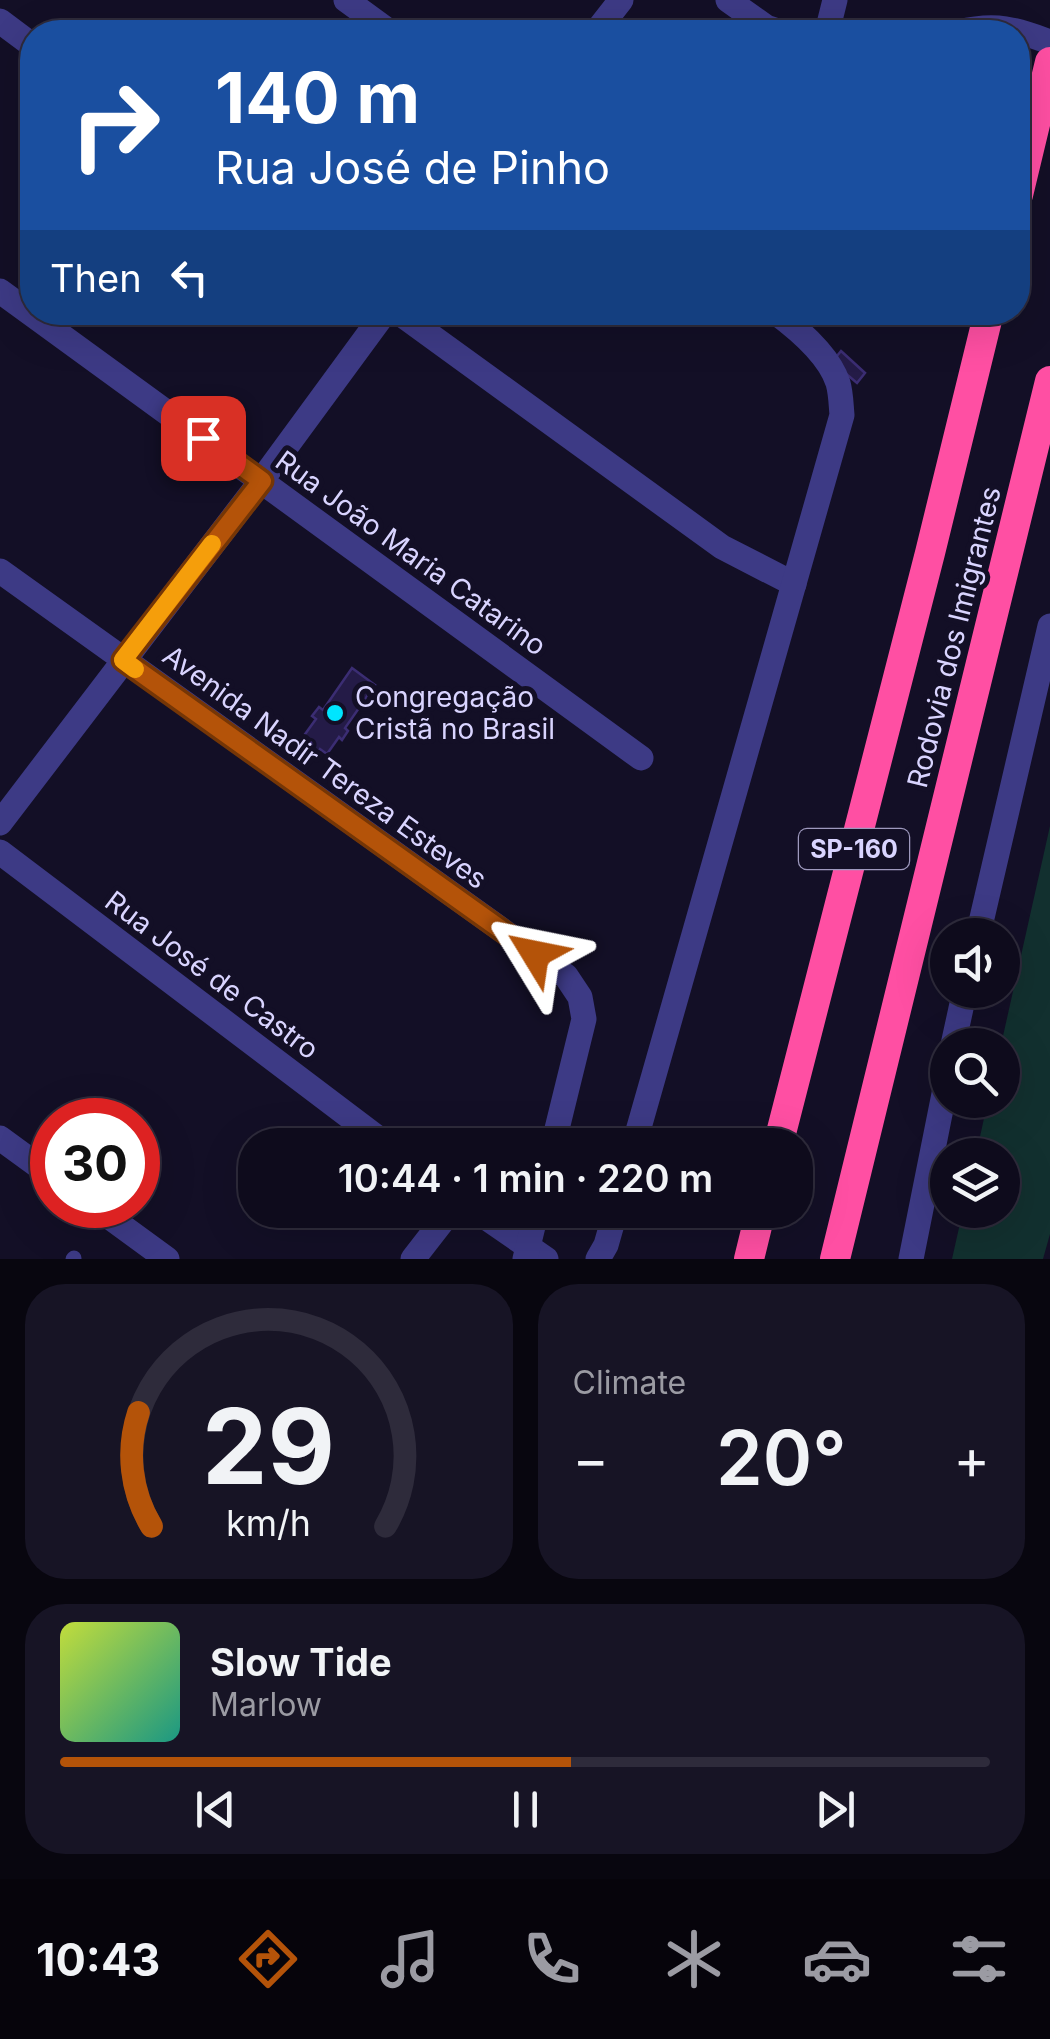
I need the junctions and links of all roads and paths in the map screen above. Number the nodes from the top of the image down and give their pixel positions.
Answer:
1 (346, 0) edge
2 (728, 0) edge
3 (374, 20) edge
4 (758, 20) edge
5 (1050, 62) edge
6 (1030, 145) edge
7 (47, 325) edge
8 (375, 325) edge
9 (416, 325) edge
10 (791, 325) edge
11 (986, 325) edge
12 (1050, 380) edge
13 (262, 481) junction
14 (0, 571) edge
15 (794, 584) junction
16 (1050, 626) edge
17 (123, 660) junction
18 (641, 758) dead end
19 (0, 823) edge
20 (0, 852) edge
21 (982, 918) edge
22 (939, 1118) edge
23 (365, 1128) edge
24 (558, 1128) edge
25 (639, 1128) edge
26 (782, 1128) edge
27 (0, 1138) edge
28 (30, 1160) edge
29 (125, 1228) edge
30 (436, 1228) edge
31 (498, 1228) edge
32 (535, 1228) edge
33 (611, 1228) edge
34 (757, 1228) edge
35 (533, 1255) edge
36 (168, 1259) edge
37 (413, 1259) edge
38 (598, 1259) edge
39 (749, 1259) edge
40 (835, 1259) edge
41 (911, 1259) edge

1 - 3 street
2 - 4 street
5 - 6 highway
7 - 13 street, Rua João Maria Catarino
8 - 13 street
9 - 15 street
10 - 15 street
11 - 26 highway, Rodovia dos Imigrantes / SP-160
12 - 40 highway, Rodovia dos Imigrantes / SP-160
13 - 17 street
13 - 18 street, Rua João Maria Catarino
14 - 17 street, Avenida Nadir Tereza Esteves
15 - 25 street
16 - 21 street
17 - 19 street
17 - 24 street, Avenida Nadir Tereza Esteves
20 - 23 street, Rua José de Castro
22 - 41 street
27 - 28 street
29 - 36 street
30 - 37 street
31 - 35 street
32 - 35 street
33 - 38 street
34 - 39 highway

